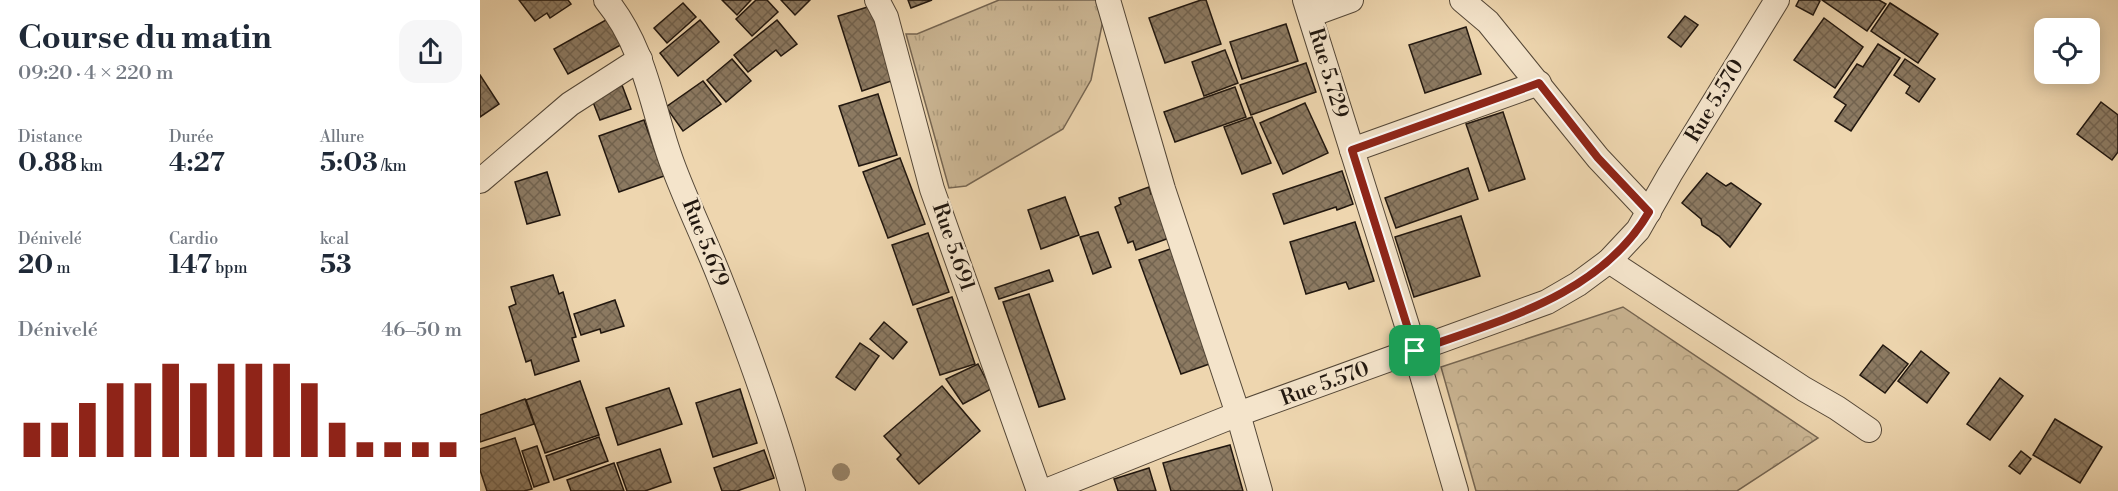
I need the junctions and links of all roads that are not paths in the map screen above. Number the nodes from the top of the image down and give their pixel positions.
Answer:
1 (606, 0) edge
2 (877, 0) edge
3 (1108, 0) edge
4 (1351, 0) edge
5 (1462, 0) edge
6 (1777, 0) edge
7 (1307, 7) edge
8 (640, 59) junction
9 (1539, 83) junction
10 (1352, 150) junction
11 (480, 181) edge
12 (1649, 212) junction
13 (1609, 261) junction
14 (1415, 351) junction
15 (1238, 414) junction
16 (1869, 430) dead end
17 (793, 491) edge
18 (1039, 491) edge
19 (1046, 491) edge
20 (1260, 491) edge
21 (1456, 491) edge

1 - 8 street, Rue 5.679
2 - 18 street, Rue 5.691
3 - 15 street
4 - 7 street
5 - 9 street
6 - 12 street, Rue 5.570
7 - 10 street, Rue 5.729
8 - 11 street
8 - 17 street, Rue 5.679
9 - 10 street
9 - 12 street
10 - 14 street, Rue 5.729
12 - 13 street, Rue 5.570
13 - 14 street, Rue 5.570
13 - 16 street
14 - 15 street, Rue 5.570
14 - 21 street, Rue 5.729
15 - 19 street, Rue 5.570
15 - 20 street

